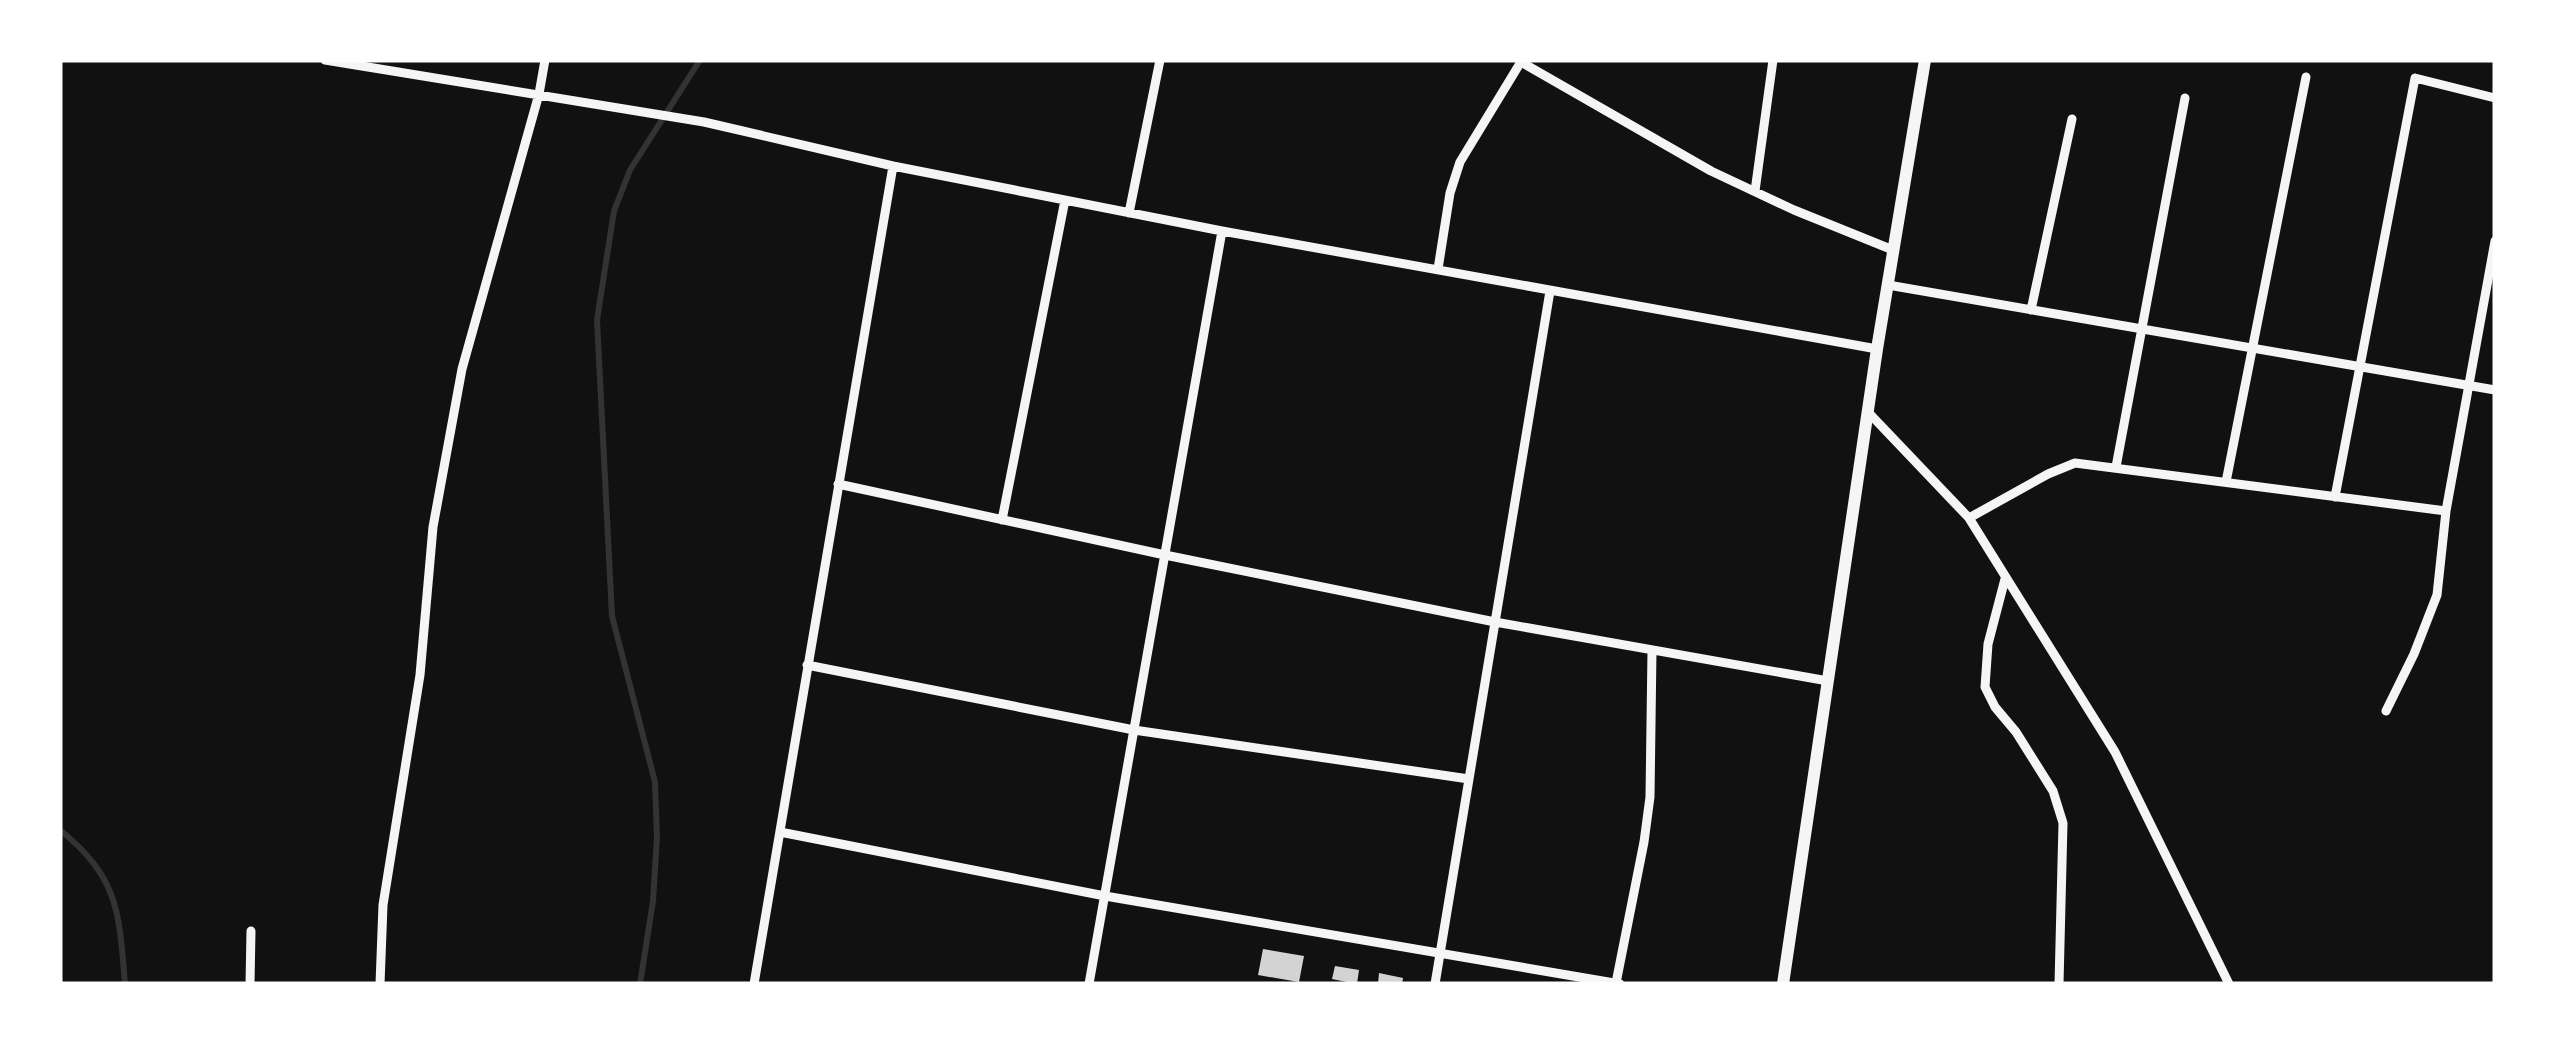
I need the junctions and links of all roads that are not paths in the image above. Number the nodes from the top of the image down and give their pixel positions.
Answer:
1 (325, 60) edge
2 (544, 60) edge
3 (1160, 60) edge
4 (1774, 60) edge
5 (1924, 60) edge
6 (1522, 61) edge
7 (2306, 78) dead end
8 (540, 94) junction
9 (2186, 98) dead end
10 (2495, 98) edge
11 (2072, 120) dead end
12 (892, 166) junction
13 (1755, 192) junction
14 (1065, 200) junction
15 (1129, 213) junction
16 (1222, 232) junction
17 (2495, 241) edge
18 (1893, 250) junction
19 (1438, 270) junction
20 (1888, 285) junction
21 (1550, 291) junction
22 (2031, 310) junction
23 (2143, 330) junction
24 (1878, 349) junction
25 (2252, 349) junction
26 (2360, 367) junction
27 (2470, 386) junction
28 (2495, 390) edge
29 (1868, 412) junction
30 (2116, 467) junction
31 (2226, 482) junction
32 (838, 484) junction
33 (2335, 496) junction
34 (2446, 511) junction
35 (1969, 518) junction
36 (1002, 520) junction
37 (1165, 556) junction
38 (2006, 579) junction
39 (1495, 622) junction
40 (1652, 650) junction
41 (807, 666) junction
42 (1828, 680) junction
43 (2386, 710) dead end
44 (1134, 730) junction
45 (1469, 780) junction
46 (780, 832) junction
47 (1105, 896) junction
48 (251, 931) dead end
49 (1440, 954) junction
50 (1787, 982) edge
51 (250, 984) edge
52 (380, 984) edge
53 (754, 984) edge
54 (1090, 984) edge
55 (1435, 984) edge
56 (1618, 984) edge
57 (2059, 984) edge
58 (2230, 984) edge

1 - 8 street
2 - 8 street
3 - 15 street
4 - 13 street
5 - 18 main road
6 - 13 street
6 - 19 street
7 - 25 street
8 - 12 street
8 - 52 street
9 - 23 street
10 - 26 street
11 - 22 street
12 - 14 street
12 - 32 street
13 - 18 street
14 - 15 street
14 - 36 street
15 - 16 street
16 - 19 street
16 - 37 street
17 - 27 street
18 - 20 main road
19 - 21 street
20 - 22 street
20 - 24 main road
21 - 24 street
21 - 39 street
22 - 23 street
23 - 25 street
23 - 30 street
24 - 29 main road
25 - 26 street
25 - 31 street
26 - 27 street
26 - 33 street
27 - 28 street
27 - 34 street
29 - 35 street
29 - 42 main road
30 - 31 street
30 - 35 street
31 - 33 street
32 - 36 street
32 - 41 street
33 - 34 street
34 - 43 street
35 - 38 street
36 - 37 street
37 - 39 street
37 - 44 street
38 - 57 street
38 - 58 street
39 - 40 street
39 - 45 street
40 - 42 street
40 - 56 street
41 - 44 street
41 - 46 street
42 - 50 main road
44 - 45 street
44 - 47 street
45 - 49 street
46 - 47 street
46 - 53 street
47 - 49 street
47 - 54 street
48 - 51 street
49 - 55 street
49 - 56 street

